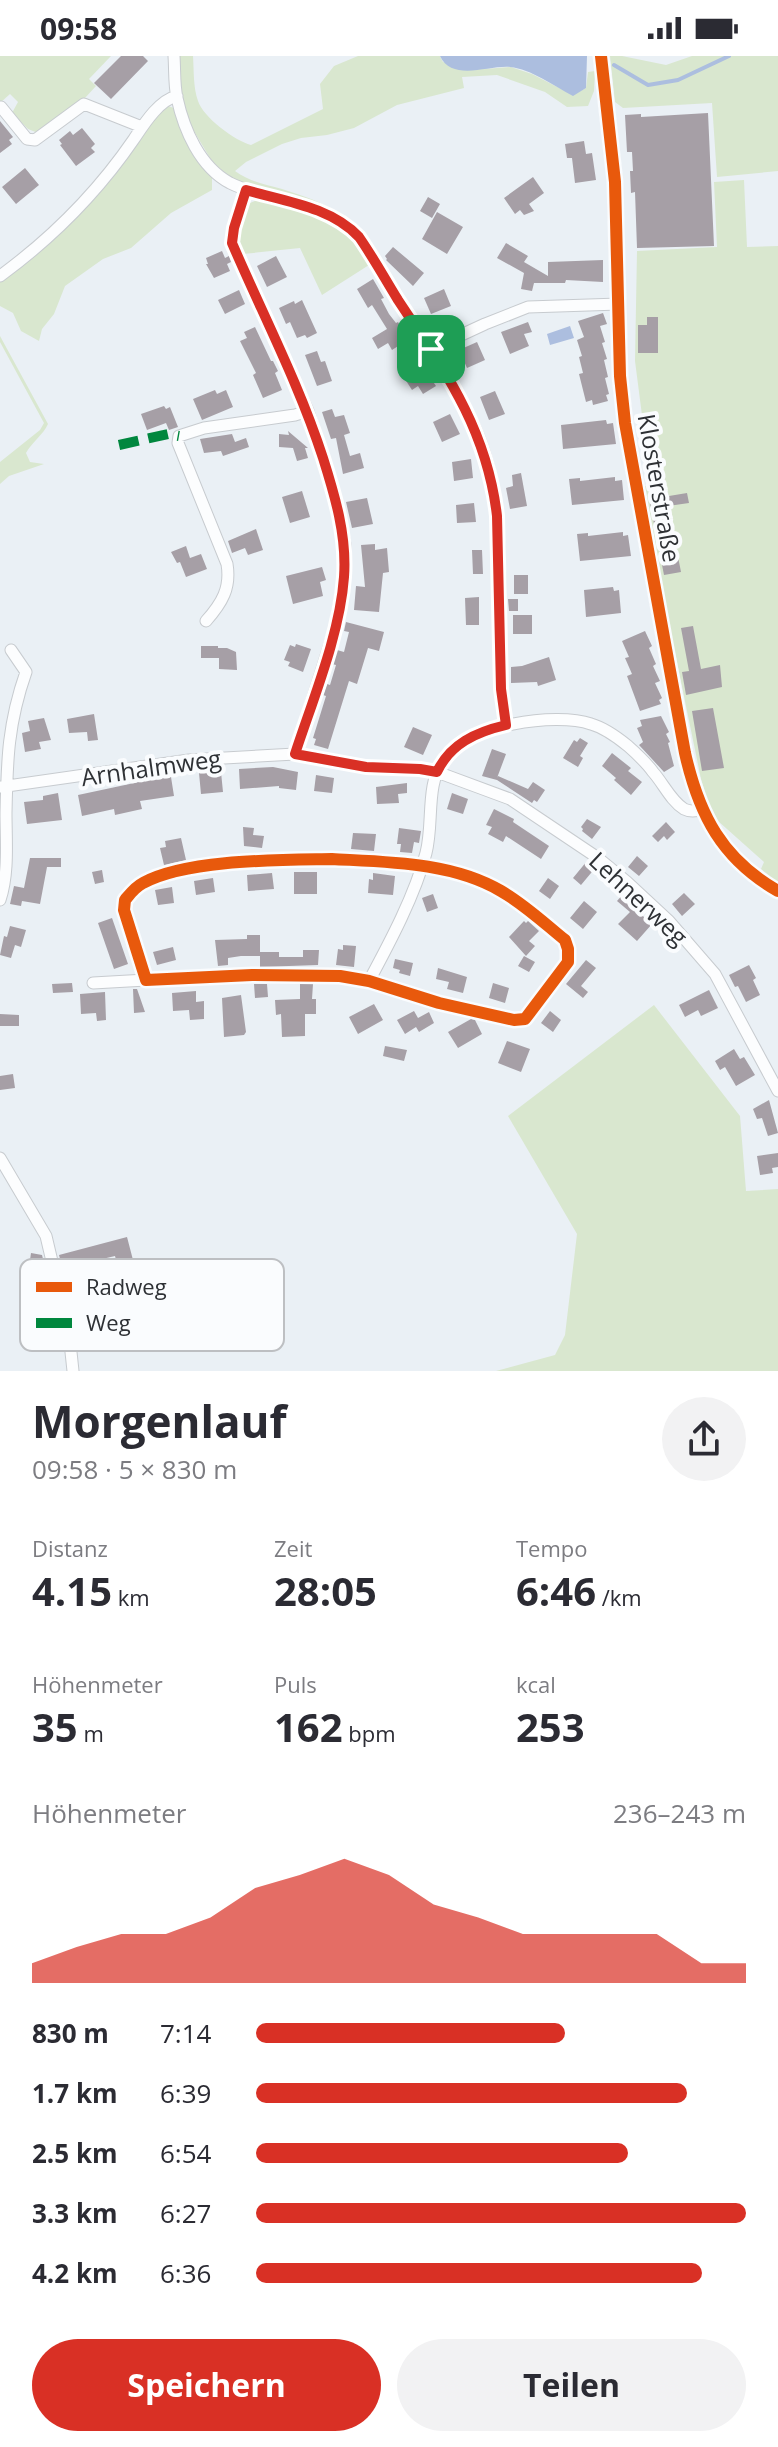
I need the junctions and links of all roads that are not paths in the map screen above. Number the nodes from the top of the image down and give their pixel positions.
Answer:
1 (174, 56) edge
2 (601, 56) edge
3 (177, 96) junction
4 (1, 107) edge
5 (142, 127) junction
6 (246, 190) junction
7 (0, 276) edge
8 (619, 304) junction
9 (431, 349) junction
10 (308, 411) junction
11 (206, 621) dead end
12 (11, 650) dead end
13 (506, 725) junction
14 (295, 754) junction
15 (437, 772) junction
16 (3, 787) edge
17 (702, 809) junction
18 (422, 866) junction
19 (778, 891) edge
20 (0, 900) edge
21 (146, 980) junction
22 (369, 981) junction
23 (93, 983) dead end
24 (778, 1091) edge
25 (0, 1158) edge
26 (52, 1259) edge
27 (71, 1351) edge
28 (73, 1371) edge

1 - 3 street
2 - 8 street, Klosterstraße
3 - 5 street
3 - 6 street
4 - 5 street
5 - 7 street
6 - 9 street
6 - 10 street
8 - 9 street
8 - 17 street, Klosterstraße
9 - 13 street
10 - 11 street
10 - 14 street
12 - 16 street
13 - 15 street
13 - 17 street
14 - 15 street, Arnhalmweg
14 - 16 street, Arnhalmweg
15 - 18 street
15 - 24 street, Lehnerweg
16 - 20 street
17 - 19 street, Klosterstraße
18 - 21 street
18 - 22 street
18 - 22 street
21 - 22 street
21 - 23 street
25 - 26 street
27 - 28 street

